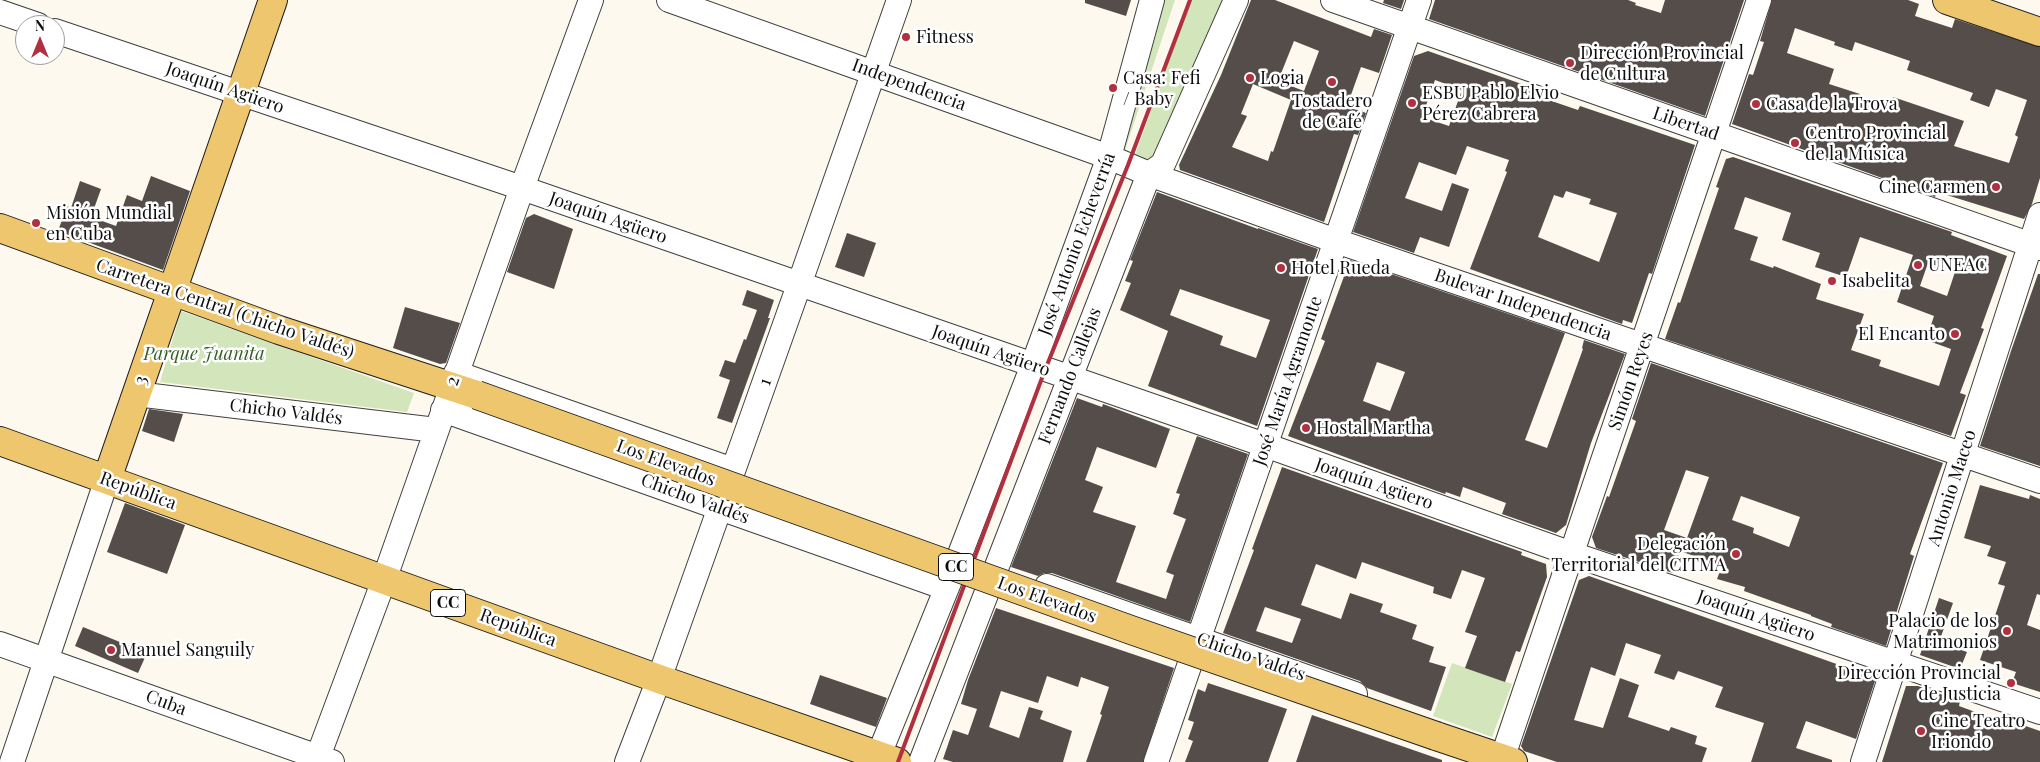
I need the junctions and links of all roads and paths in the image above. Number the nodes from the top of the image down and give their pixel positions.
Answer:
1 (272, 0) edge
2 (591, 0) edge
3 (669, 0) edge
4 (899, 0) edge
5 (1152, 0) edge
6 (1236, 0) edge
7 (1333, 0) edge
8 (1419, 0) edge
9 (1759, 0) edge
10 (1947, 0) edge
11 (0, 12) edge
12 (15, 17) edge
13 (1410, 27) junction
14 (2040, 32) edge
15 (65, 34) edge
16 (874, 73) junction
17 (239, 92) junction
18 (1715, 134) junction
19 (1110, 157) junction
20 (1149, 174) junction
21 (522, 188) junction
22 (2040, 215) edge
23 (0, 228) edge
24 (1336, 241) junction
25 (2035, 246) edge
26 (799, 285) junction
27 (172, 292) junction
28 (1643, 346) junction
29 (1033, 365) junction
30 (1069, 378) junction
31 (136, 394) junction
32 (453, 399) junction
33 (0, 440) edge
34 (1265, 445) junction
35 (1963, 453) junction
36 (733, 470) junction
37 (106, 479) junction
38 (2040, 481) edge
39 (720, 508) junction
40 (1572, 554) junction
41 (996, 568) junction
42 (384, 580) junction
43 (946, 588) junction
44 (1199, 638) junction
45 (0, 644) edge
46 (47, 661) junction
47 (1895, 663) junction
48 (658, 679) junction
49 (2040, 712) edge
50 (0, 757) edge
51 (1506, 757) edge
52 (322, 760) edge
53 (884, 760) edge
54 (12, 762) edge
55 (627, 762) edge
56 (921, 762) edge
57 (1156, 762) edge
58 (1863, 762) edge

1 - 17 main road, 3
2 - 21 street, 2
3 - 16 street, Independencia
4 - 16 street, 1
5 - 19 street, José Antonio Echeverría
6 - 20 street, Fernando Callejas
7 - 13 street, Libertad
8 - 13 street, José María Agramonte
9 - 18 street, Simón Reyes
10 - 14 main road
11 - 12 street
13 - 18 street, Libertad
13 - 24 street, José María Agramonte
15 - 17 street, Joaquín Agüero
16 - 19 street, Independencia
16 - 26 street, 1
17 - 21 street, Joaquín Agüero
17 - 27 main road, 3
18 - 25 street, Libertad
18 - 28 street, Simón Reyes
19 - 20 street, Independencia
19 - 29 street, José Antonio Echeverría
20 - 24 street, Bulevar Independencia
20 - 30 street, Fernando Callejas
21 - 26 street, Joaquín Agüero
21 - 32 street, 2
22 - 25 street, Antonio Maceo
23 - 27 main road, Carretera Central (Chicho Valdés) / CC
24 - 28 street, Bulevar Independencia
24 - 34 street, José María Agramonte
25 - 35 street, Antonio Maceo
26 - 29 street, Joaquín Agüero
26 - 36 street, 1
27 - 31 main road, 3
27 - 32 main road, Carretera Central (Chicho Valdés) / CC
28 - 35 street, Bulevar Independencia
28 - 40 street, Simón Reyes
29 - 30 street, Joaquín Agüero
29 - 43 street, José Antonio Echeverría
30 - 34 street, Joaquín Agüero
30 - 41 street, Fernando Callejas
31 - 32 street, Chicho Valdés
31 - 37 main road, 3
32 - 36 street, Chicho Valdés
32 - 39 street, Chicho Valdés
32 - 42 street, 2
32 - 51 main road, Los Elevados / CC, bridge
33 - 37 main road, República / CC
34 - 40 street, Joaquín Agüero
34 - 44 street, José María Agramonte
35 - 38 street, Bulevar Independencia
35 - 47 street, Antonio Maceo
36 - 39 street, 1
37 - 42 main road, República / CC
37 - 46 street, 3
39 - 43 street, Chicho Valdés
39 - 48 street, 1
40 - 47 street, Joaquín Agüero
40 - 51 street, Simón Reyes
41 - 44 street, Chicho Valdés
41 - 56 street, Fernando Callejas
42 - 48 main road, República / CC
42 - 52 street, 2
43 - 53 street, José Antonio Echeverría
44 - 51 street, Chicho Valdés
44 - 57 street, José María Agramonte
45 - 46 street, Cuba
46 - 52 street, Cuba
46 - 54 street, 3
47 - 49 street, Joaquín Agüero
47 - 58 street, Antonio Maceo
48 - 53 main road, República / CC
48 - 55 street, 1
50 - 54 street

